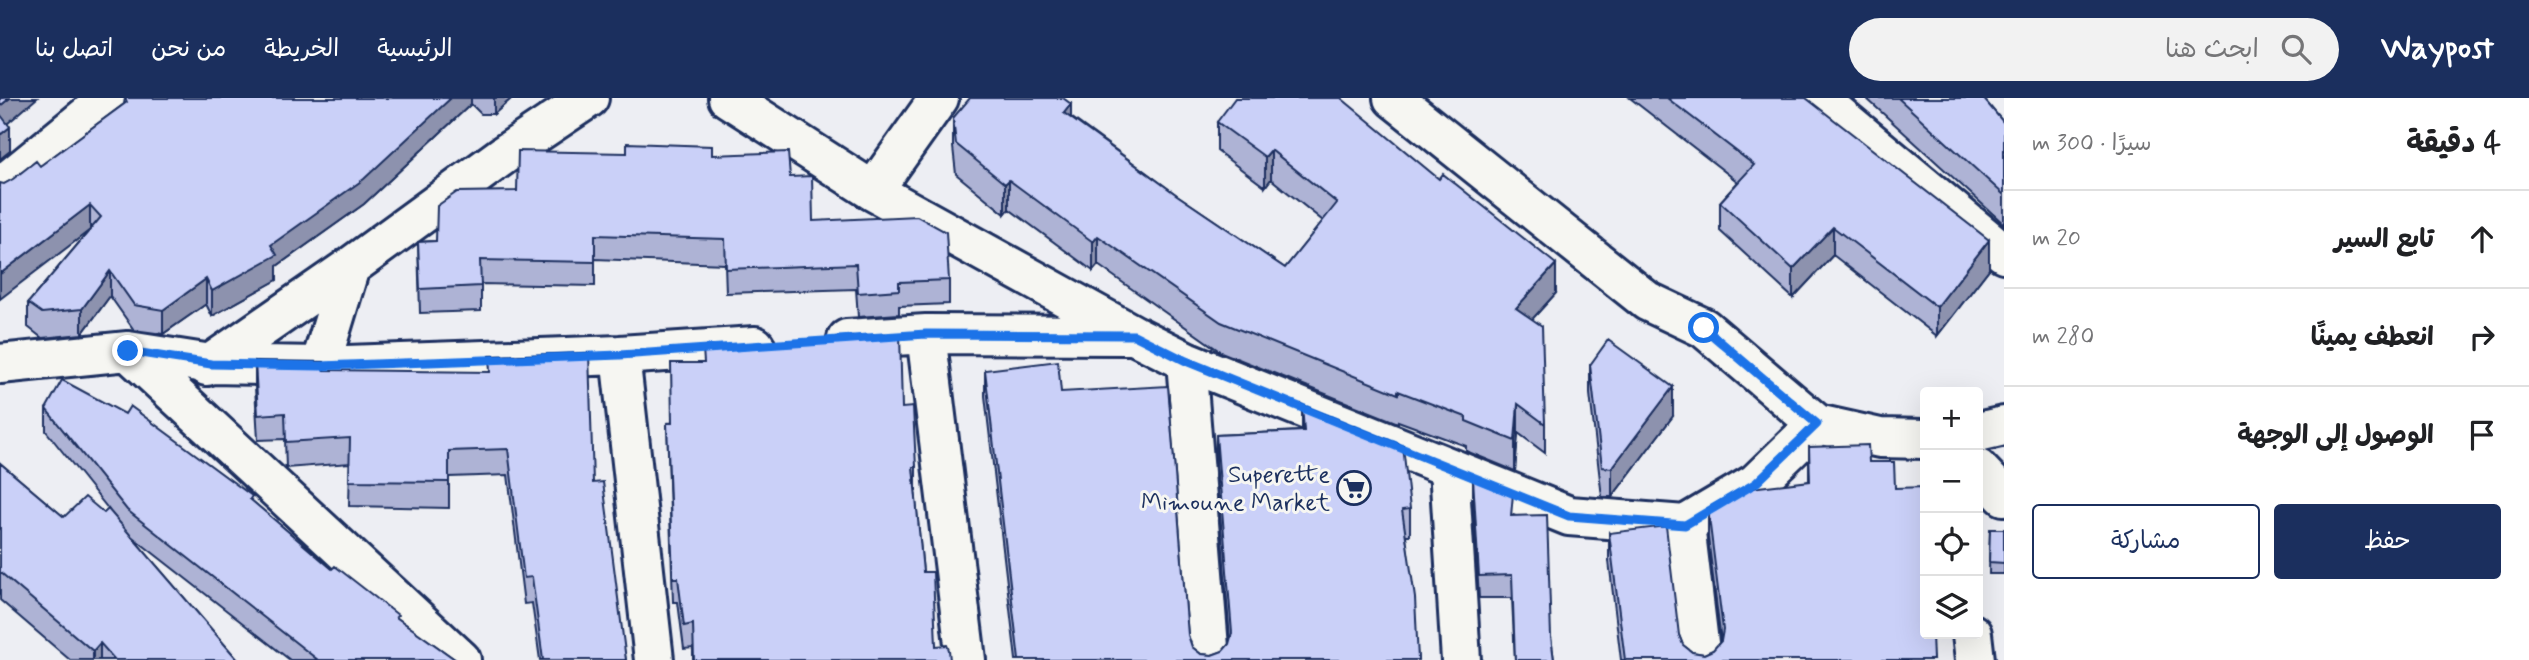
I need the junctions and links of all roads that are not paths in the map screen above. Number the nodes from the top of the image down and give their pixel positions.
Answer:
1 (109, 98) edge
2 (589, 98) edge
3 (728, 98) edge
4 (939, 98) edge
5 (1393, 98) edge
6 (1818, 98) edge
7 (0, 187) edge
8 (873, 191) junction
9 (2004, 253) edge
10 (350, 267) junction
11 (926, 334) junction
12 (1134, 335) junction
13 (128, 351) junction
14 (620, 355) junction
15 (1186, 361) junction
16 (0, 364) edge
17 (211, 364) junction
18 (320, 366) junction
19 (158, 381) junction
20 (1817, 424) junction
21 (2004, 426) edge
22 (1983, 431) edge
23 (1920, 439) edge
24 (1449, 468) junction
25 (1983, 475) edge
26 (2004, 496) edge
27 (1685, 525) junction
28 (1973, 639) edge
29 (461, 660) edge
30 (654, 660) edge
31 (966, 660) edge
32 (1210, 660) edge
33 (1461, 660) edge
34 (1701, 660) edge
35 (1975, 660) edge

1 - 7 street
2 - 10 street
3 - 8 street
4 - 8 street
5 - 20 street
6 - 9 street
8 - 12 street
10 - 17 street
10 - 18 street
11 - 12 street
11 - 14 street
11 - 31 street
12 - 15 street
13 - 16 street
13 - 17 street
13 - 19 street
14 - 18 street
14 - 30 street
15 - 24 street
15 - 32 street
17 - 18 street
17 - 19 street
19 - 29 street
20 - 23 street
20 - 27 street
21 - 22 street
24 - 27 street
24 - 33 street
25 - 26 street
27 - 34 street
28 - 35 street

